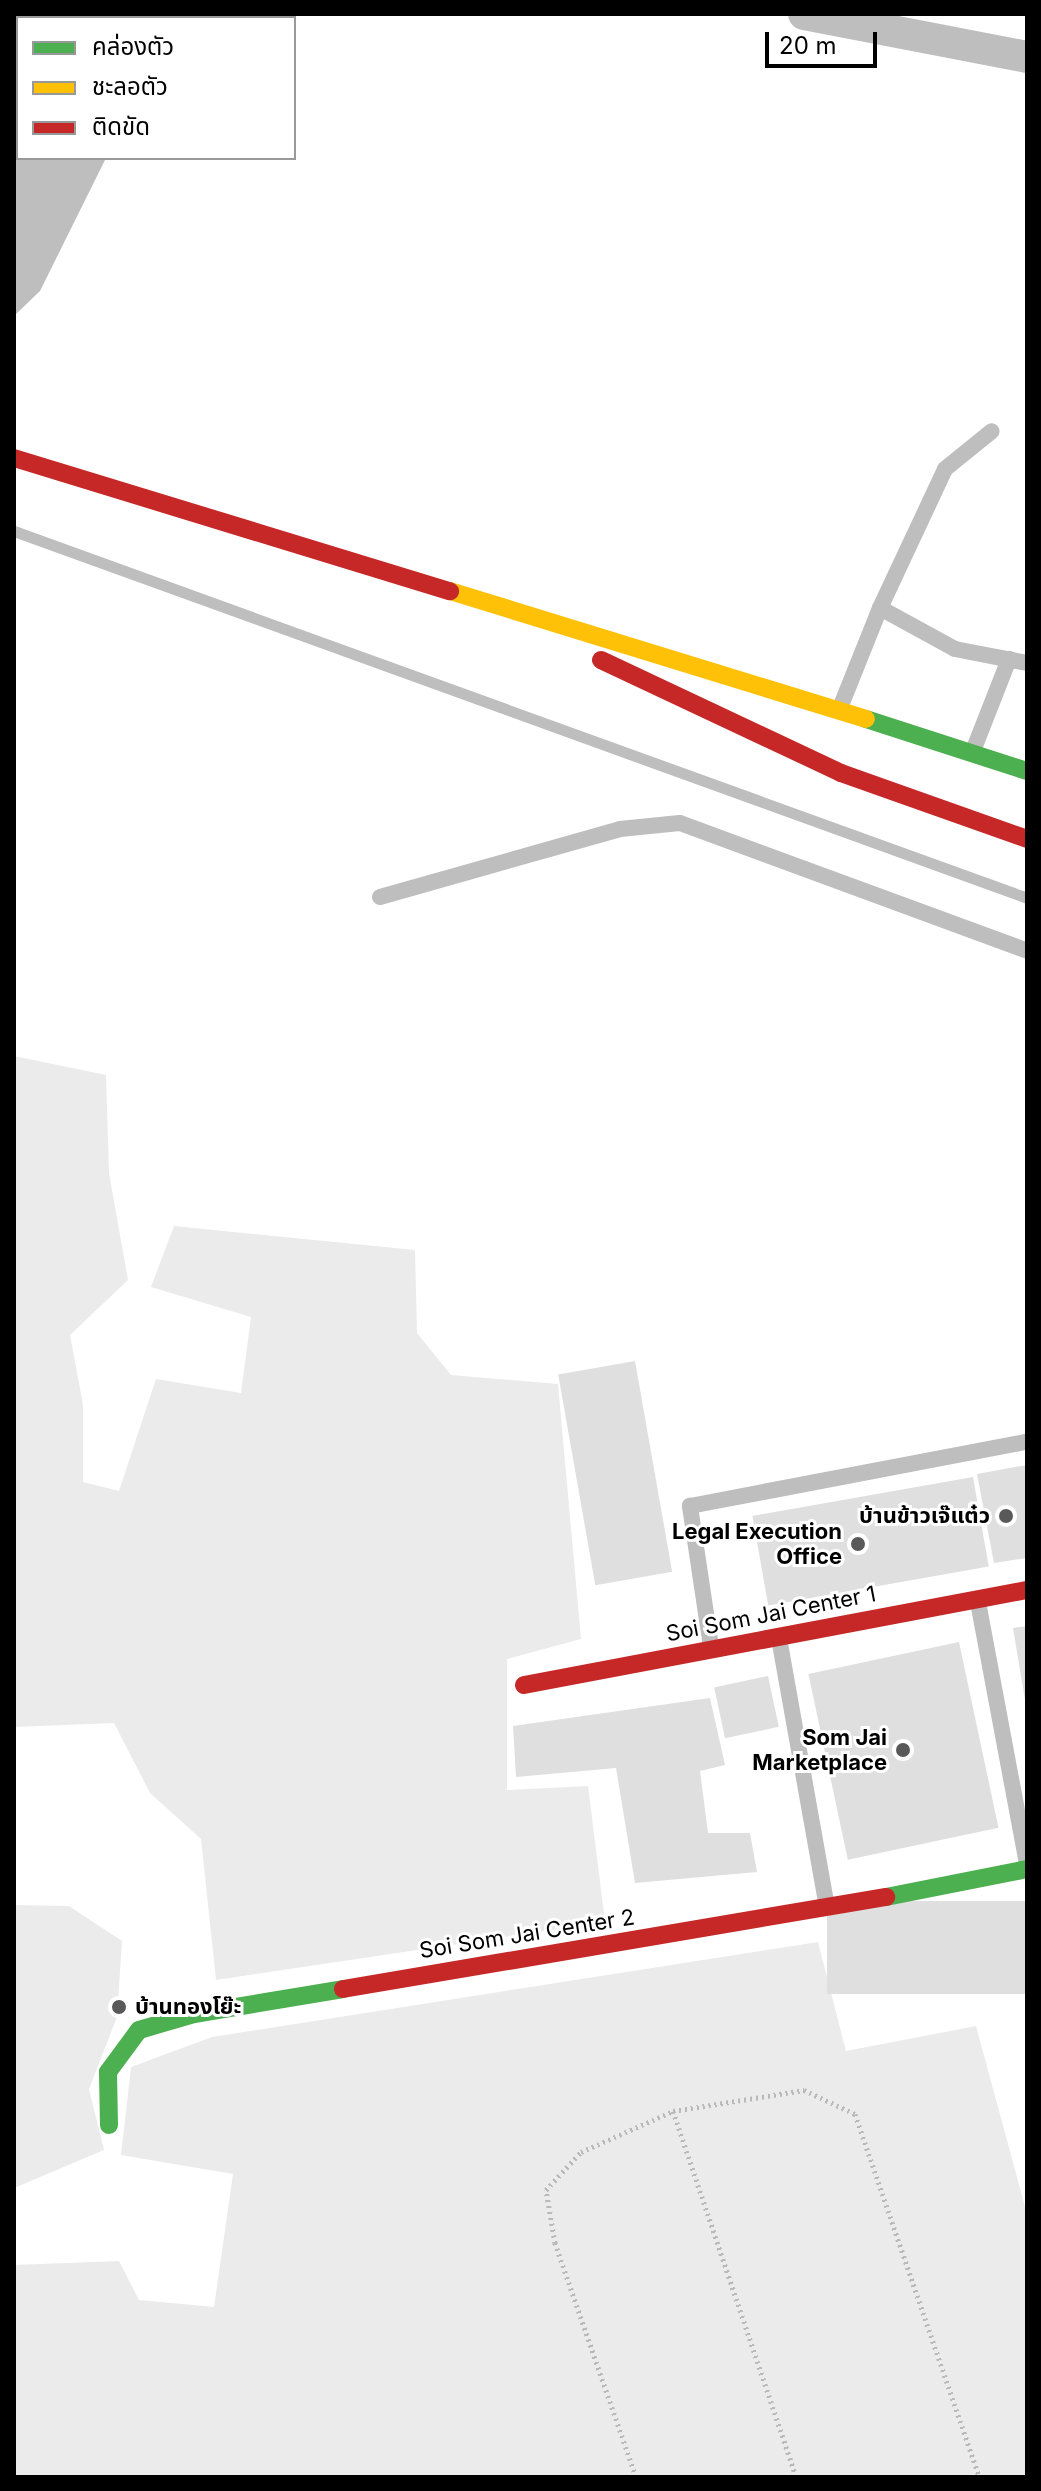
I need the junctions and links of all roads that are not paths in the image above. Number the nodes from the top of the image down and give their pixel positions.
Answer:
1 (804, 14) edge
2 (1027, 57) edge
3 (992, 431) dead end
4 (14, 458) edge
5 (472, 600) junction
6 (880, 608) junction
7 (1009, 659) junction
8 (1027, 663) edge
9 (840, 710) junction
10 (973, 753) junction
11 (1027, 771) edge
12 (1027, 839) edge
13 (380, 897) dead end
14 (1027, 951) edge
15 (1027, 1442) edge
16 (1027, 1590) edge
17 (978, 1599) junction
18 (779, 1637) junction
19 (711, 1649) junction
20 (524, 1685) dead end
21 (1027, 1866) edge
22 (827, 1909) junction
23 (109, 2125) dead end

1 - 2 street
3 - 6 lane
4 - 5 main road
5 - 9 main road
5 - 12 main road
6 - 7 lane
6 - 9 lane
7 - 8 lane
7 - 10 lane
9 - 10 main road
10 - 11 main road
13 - 14 lane
15 - 19 lane
16 - 17 main road, Soi Som Jai Center 1
17 - 18 main road, Soi Som Jai Center 1
17 - 21 lane
18 - 19 main road, Soi Som Jai Center 1
18 - 22 lane
19 - 20 main road, Soi Som Jai Center 1
21 - 22 main road, Soi Som Jai Center 2
22 - 23 main road, Soi Som Jai Center 2

